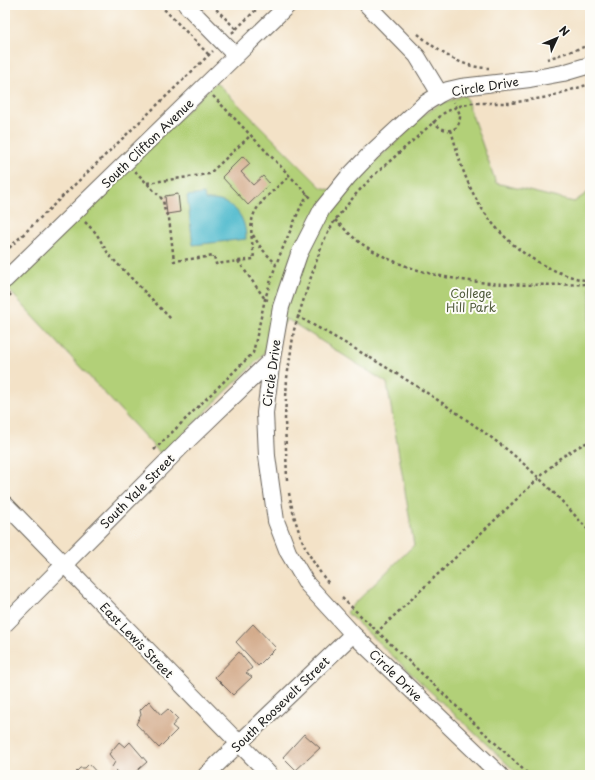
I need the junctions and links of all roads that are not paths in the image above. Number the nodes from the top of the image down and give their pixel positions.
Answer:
1 (186, 5) edge
2 (288, 5) edge
3 (367, 5) edge
4 (236, 56) junction
5 (590, 65) edge
6 (444, 92) junction
7 (5, 280) edge
8 (272, 359) junction
9 (5, 504) edge
10 (64, 565) junction
11 (5, 624) edge
12 (359, 639) junction
13 (239, 744) junction
14 (206, 775) edge
15 (270, 775) edge
16 (500, 775) edge

1 - 4 street
2 - 4 street, South Clifton Avenue
3 - 6 street
4 - 7 street, South Clifton Avenue
5 - 6 street, Circle Drive
6 - 8 street, Circle Drive
8 - 10 street, South Yale Street
8 - 12 street, Circle Drive
9 - 10 street, East Lewis Street
10 - 11 street, South Yale Street
10 - 13 street, East Lewis Street
12 - 13 street, South Roosevelt Street
12 - 16 street, Circle Drive
13 - 14 street, South Roosevelt Street
13 - 15 street, East Lewis Street

